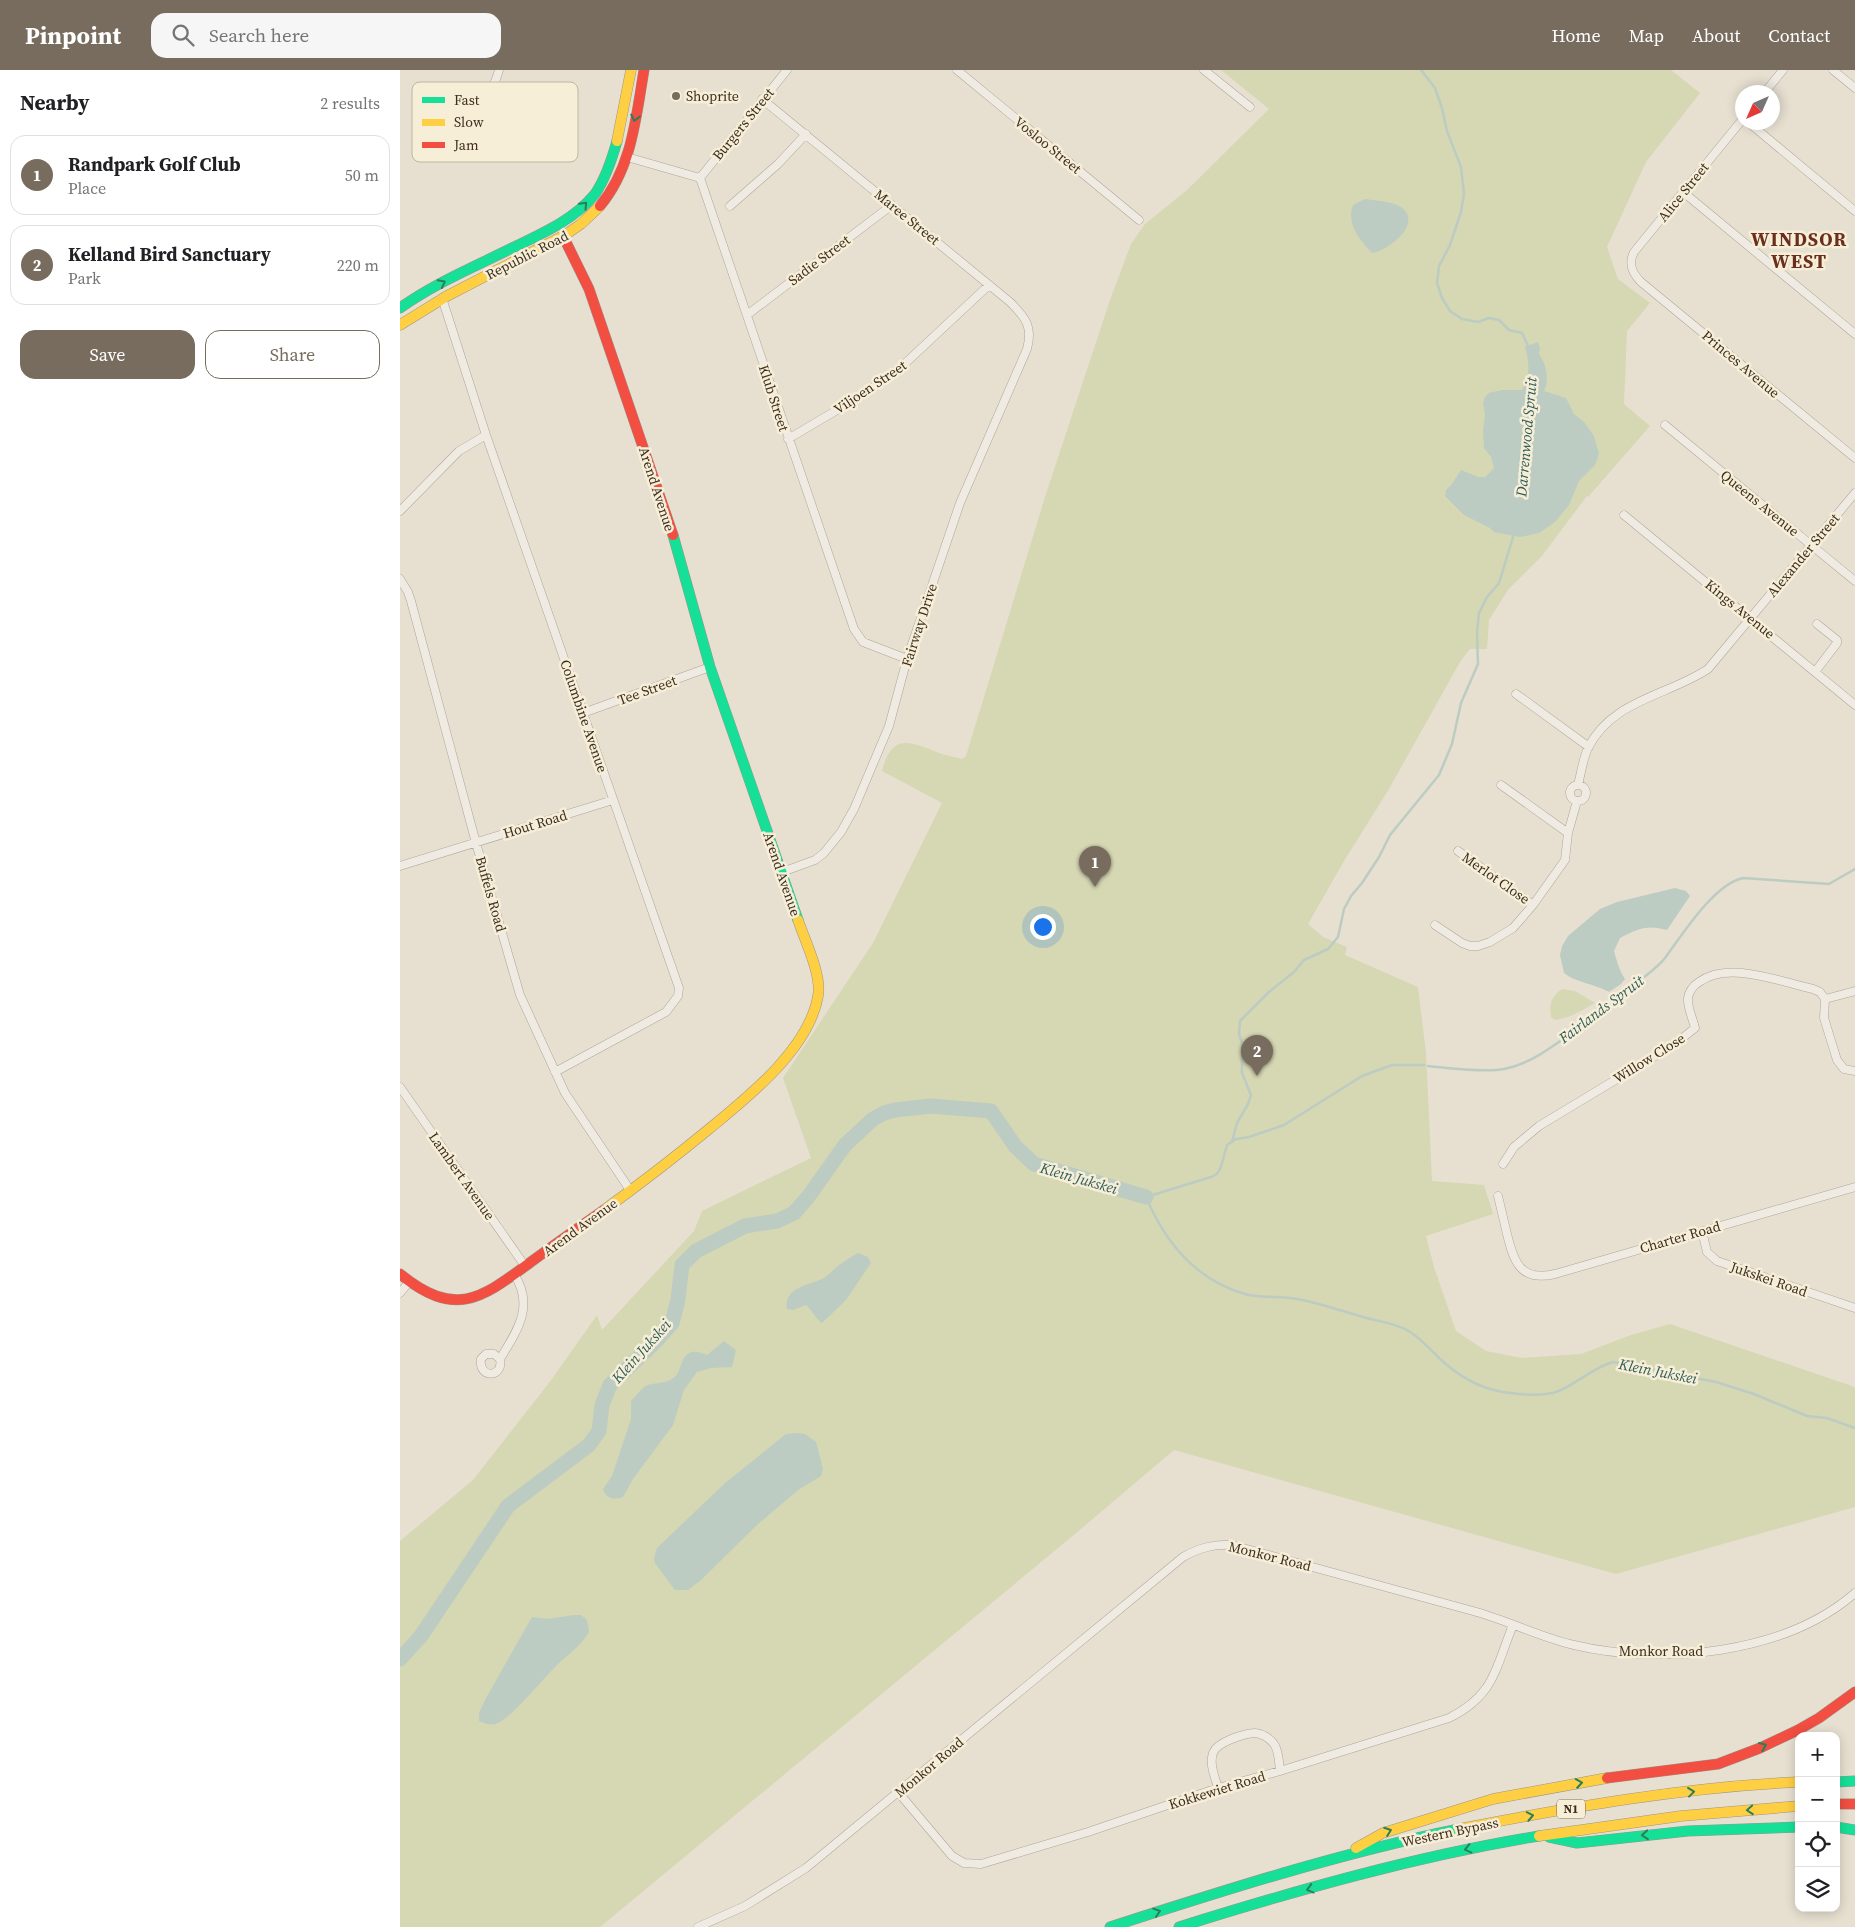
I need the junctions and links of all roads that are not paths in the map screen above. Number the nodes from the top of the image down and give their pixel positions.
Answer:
1 (499, 70) edge
2 (631, 70) edge
3 (644, 70) edge
4 (787, 70) edge
5 (956, 70) edge
6 (1204, 70) edge
7 (1783, 70) edge
8 (1833, 70) edge
9 (495, 82) edge
10 (1771, 85) edge
11 (1855, 88) edge
12 (762, 99) junction
13 (1250, 107) dead end
14 (1735, 129) edge
15 (1758, 130) edge
16 (806, 134) junction
17 (627, 157) junction
18 (700, 178) junction
19 (1683, 192) junction
20 (892, 205) junction
21 (730, 206) dead end
22 (1855, 211) edge
23 (1139, 220) dead end
24 (564, 238) junction
25 (1631, 267) joint
26 (989, 285) junction
27 (442, 298) junction
28 (400, 308) edge
29 (747, 315) junction
30 (400, 325) edge
31 (1855, 334) edge
32 (1027, 349) joint
33 (1665, 425) dead end
34 (486, 435) junction
35 (788, 438) junction
36 (1855, 458) edge
37 (1855, 492) edge
38 (400, 510) edge
39 (1624, 515) dead end
40 (1812, 545) junction
41 (400, 579) edge
42 (1855, 580) edge
43 (1750, 618) junction
44 (1817, 624) dead end
45 (907, 659) junction
46 (710, 667) junction
47 (1815, 672) junction
48 (1516, 694) dead end
49 (1855, 705) edge
50 (583, 712) junction
51 (1589, 747) junction
52 (1501, 785) dead end
53 (1578, 785) junction
54 (613, 800) junction
55 (1577, 801) junction
56 (1568, 832) junction
57 (476, 843) junction
58 (1458, 852) dead end
59 (400, 866) edge
60 (782, 872) junction
61 (1533, 905) junction
62 (1435, 925) dead end
63 (1855, 991) edge
64 (1825, 999) junction
65 (1855, 1070) edge
66 (555, 1072) junction
67 (400, 1087) edge
68 (1503, 1164) dead end
69 (1855, 1186) edge
70 (630, 1190) junction
71 (1498, 1196) dead end
72 (1702, 1231) junction
73 (525, 1266) junction
74 (400, 1274) edge
75 (514, 1274) junction
76 (409, 1282) junction
77 (400, 1293) edge
78 (1855, 1308) edge
79 (500, 1360) dead end
80 (1855, 1593) edge
81 (1513, 1625) junction
82 (1855, 1692) edge
83 (1280, 1771) junction
84 (1795, 1782) edge
85 (1840, 1782) edge
86 (1855, 1782) edge
87 (1218, 1788) junction
88 (898, 1792) junction
89 (1840, 1804) edge
90 (1855, 1804) edge
91 (1795, 1806) edge
92 (1795, 1827) edge
93 (1840, 1828) edge
94 (1855, 1828) edge
95 (1546, 1836) junction
96 (1346, 1854) junction
97 (698, 1927) edge
98 (1110, 1927) edge
99 (1179, 1927) edge

1 - 9 street
28 -> 2 main road, Republic Road
3 -> 17 main road, Republic Road
4 - 12 street, Burgers Street
5 - 23 street, Vosloo Street
6 - 13 street
7 - 10 street
8 - 11 street
12 - 16 street, Maree Street
12 - 18 street, Burgers Street
14 - 19 street, Alice Street
15 - 22 street
16 - 20 street, Maree Street
16 - 21 street
17 - 18 street
17 - 24 main road, Republic Road
18 - 29 street, Klub Street
19 - 25 street, Alice Street
19 - 31 street
20 - 26 street, Maree Street
20 - 29 street, Sadie Street
24 - 27 main road, Republic Road
24 - 46 main road, Arend Avenue
25 - 36 street, Princes Avenue
26 - 32 street, Maree Street
26 - 35 street, Viljoen Street
27 - 30 main road, Republic Road
27 - 34 street, Columbine Avenue
29 - 35 street, Klub Street
32 - 45 street, Fairway Drive
33 - 40 street, Queens Avenue
34 - 38 street
34 - 50 street, Columbine Avenue
35 - 45 street, Klub Street
37 - 40 street, Alexander Street
39 - 43 street, Kings Avenue
40 - 42 street, Queens Avenue
40 - 43 street, Alexander Street
41 - 57 street, Buffels Road
43 - 47 street, Kings Avenue
43 - 51 street, Alexander Street
44 - 47 street
45 - 60 street, Fairway Drive
46 - 50 street, Tee Street
46 - 60 main road, Arend Avenue
47 - 49 street, Kings Avenue
48 - 51 street
50 - 54 street, Columbine Avenue
51 - 53 street, Alexander Street
52 - 56 street
53 - 55 street
53 - 55 street
54 - 57 street, Hout Road
54 - 66 street, Columbine Avenue
55 - 56 street
56 - 61 street
57 - 59 street, Hout Road
57 - 66 street, Buffels Road
58 - 61 street, Merlot Close
60 - 70 main road, Arend Avenue
61 - 62 street
63 - 64 street
64 - 65 street
64 - 68 street, Willow Close
66 - 70 street, Buffels Road
67 - 73 street, Lambert Avenue
69 - 72 street, Charter Road
70 - 73 main road, Arend Avenue
71 - 72 street, Charter Road
72 - 78 street, Jukskei Road
73 - 75 main road, Arend Avenue
74 - 76 main road, Arend Avenue
75 - 76 main road, Arend Avenue
75 - 79 street
76 - 77 street
80 - 81 street, Monkor Road
81 - 83 street, Kokkewiet Road
81 - 88 street, Monkor Road
96 -> 82 main road
83 - 87 street, Kokkewiet Road
83 - 87 street
96 -> 84 main road, Western Bypass / N1
85 - 86 main road
87 - 88 street, Kokkewiet Road
88 - 97 street, Monkor Road
89 - 90 main road
91 -> 95 main road, Western Bypass / N1
92 -> 95 main road
93 - 94 main road
95 -> 99 main road, Western Bypass / N1
98 -> 96 main road, Western Bypass / N1

